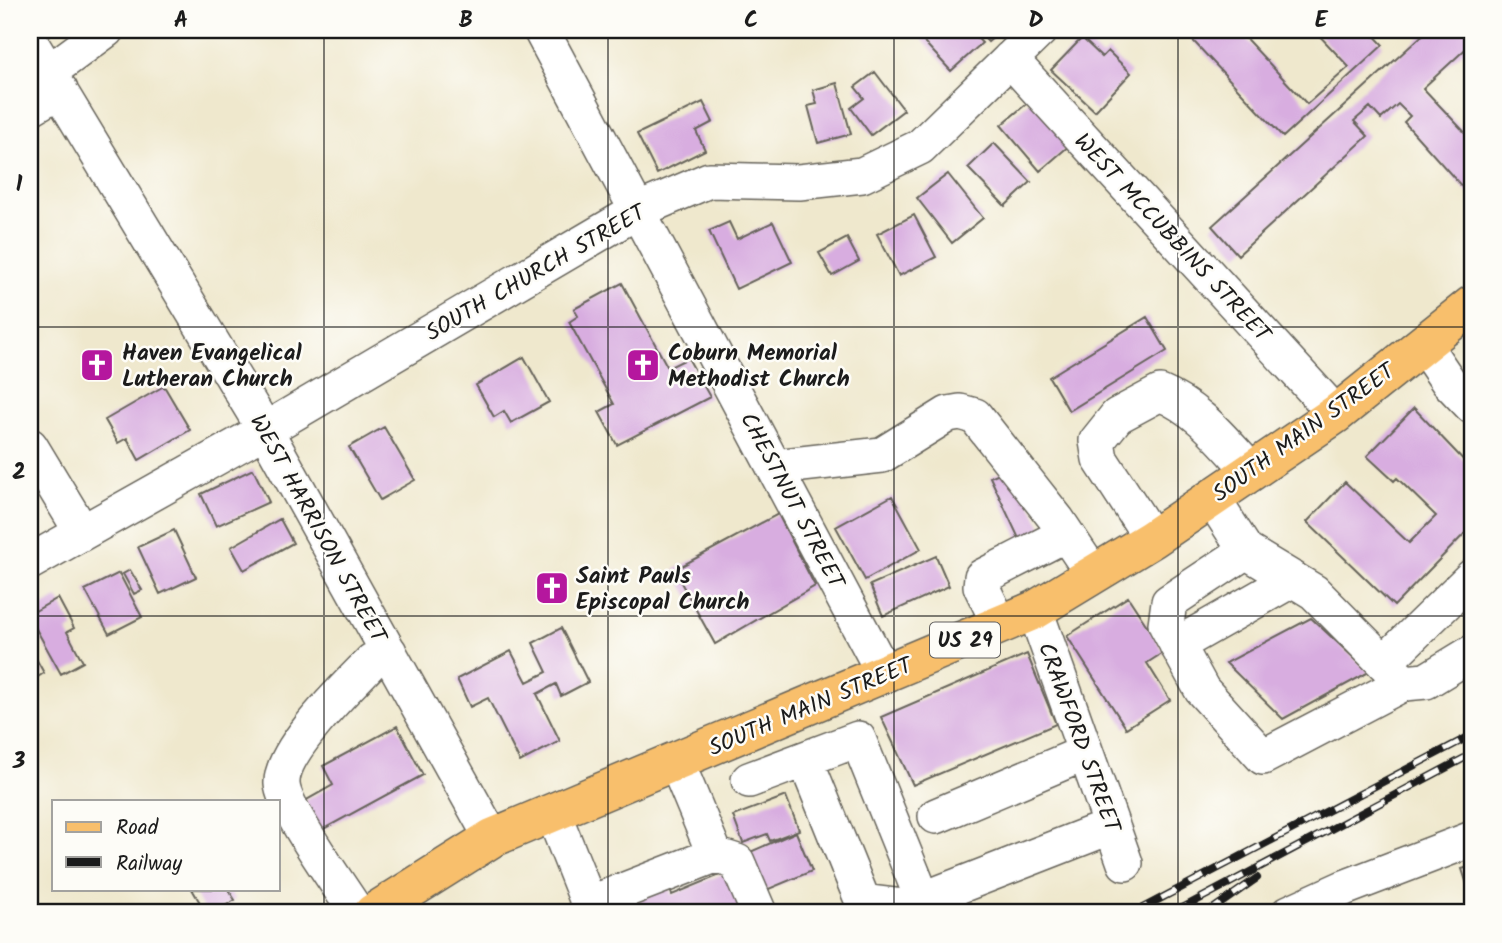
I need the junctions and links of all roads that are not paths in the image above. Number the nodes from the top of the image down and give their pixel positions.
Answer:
1 (106, 30) edge
2 (541, 30) edge
3 (1040, 30) edge
4 (30, 42) edge
5 (1010, 60) junction
6 (54, 81) junction
7 (30, 108) edge
8 (639, 210) junction
9 (1472, 307) edge
10 (1423, 344) junction
11 (1472, 406) edge
12 (1336, 414) junction
13 (265, 430) junction
14 (30, 446) edge
15 (775, 467) junction
16 (1251, 471) junction
17 (1212, 498) junction
18 (82, 533) junction
19 (1066, 534) junction
20 (1152, 539) junction
21 (1246, 551) junction
22 (30, 562) edge
23 (1093, 574) junction
24 (1472, 577) edge
25 (1293, 579) junction
26 (1035, 610) junction
27 (1000, 625) junction
28 (1177, 645) junction
29 (389, 652) junction
30 (1472, 653) edge
31 (1394, 673) junction
32 (885, 675) junction
33 (759, 727) junction
34 (1086, 753) junction
35 (677, 761) junction
36 (777, 770) junction
37 (553, 813) junction
38 (936, 816) dead end
39 (1112, 827) junction
40 (492, 838) junction
41 (1472, 839) edge
42 (716, 855) junction
43 (1125, 863) dead end
44 (923, 900) junction
45 (591, 908) edge
46 (357, 913) edge
47 (373, 913) edge
48 (760, 913) edge
49 (1289, 913) edge

1 - 6 street
2 - 8 street, CHESTNUT STREET
3 - 5 street, SOUTH CHURCH STREET
4 - 6 street, WEST HARRISON STREET
5 - 8 street, SOUTH CHURCH STREET
5 - 12 street, WEST MCCUBBINS STREET
6 - 7 street
6 - 13 street, WEST HARRISON STREET
8 - 13 street, SOUTH CHURCH STREET
8 - 15 street, CHESTNUT STREET
9 - 10 main road, SOUTH MAIN STREET / US 29
10 - 11 street
10 - 12 main road, SOUTH MAIN STREET / US 29
12 - 16 main road, SOUTH MAIN STREET / US 29
13 - 18 street, SOUTH CHURCH STREET
13 - 29 street, WEST HARRISON STREET
14 - 18 street
15 - 19 street
15 - 32 street, CHESTNUT STREET
16 - 17 main road, SOUTH MAIN STREET / US 29
16 - 20 street
17 - 20 main road, SOUTH MAIN STREET / US 29
17 - 21 street
18 - 22 street, SOUTH CHURCH STREET
19 - 23 street
19 - 27 street
20 - 23 main road, SOUTH MAIN STREET / US 29
21 - 25 street
21 - 28 street
23 - 26 main road, SOUTH MAIN STREET / US 29
24 - 31 street
25 - 28 street
25 - 31 street
26 - 27 main road, SOUTH MAIN STREET / US 29
26 - 34 street, CRAWFORD STREET
27 - 32 main road, SOUTH MAIN STREET / US 29
28 - 31 street
29 - 40 street, WEST HARRISON STREET
29 - 46 street
30 - 31 street
32 - 33 main road, SOUTH MAIN STREET / US 29
33 - 35 main road, SOUTH MAIN STREET / US 29
33 - 36 street
34 - 38 street
34 - 39 street, CRAWFORD STREET
35 - 37 main road, SOUTH MAIN STREET / US 29
35 - 42 street
36 - 44 street
36 - 44 street
37 - 40 main road, SOUTH MAIN STREET / US 29
37 - 45 street
39 - 43 street, CRAWFORD STREET
39 - 44 street
40 - 47 main road, SOUTH MAIN STREET / US 29
41 - 49 street
42 - 45 street
42 - 48 street

